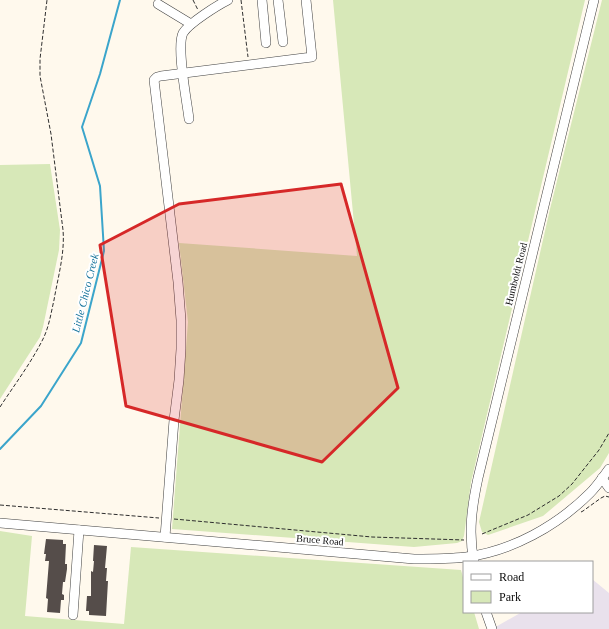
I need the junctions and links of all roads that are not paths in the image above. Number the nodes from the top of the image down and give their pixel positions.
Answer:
1 (228, 0) edge
2 (262, 0) edge
3 (278, 0) edge
4 (306, 0) edge
5 (594, 0) edge
6 (216, 3) edge
7 (158, 4) dead end
8 (192, 24) junction
9 (282, 42) dead end
10 (266, 43) dead end
11 (183, 74) junction
12 (189, 119) dead end
13 (609, 469) edge
14 (602, 478) junction
15 (609, 488) edge
16 (0, 523) edge
17 (79, 530) junction
18 (165, 537) junction
19 (473, 559) edge
20 (486, 613) edge
21 (73, 615) dead end
22 (492, 629) edge

1 - 6 street
2 - 10 street
3 - 9 street
4 - 11 street
5 - 19 street, Humboldt Road
6 - 8 street
7 - 8 street
8 - 11 street
11 - 12 street
11 - 18 street
13 - 14 street, Bruce Road
14 - 15 street
14 - 19 street, Bruce Road
16 - 17 street, Bruce Road
17 - 18 street, Bruce Road
17 - 21 street
18 - 19 street, Bruce Road
20 - 22 street

